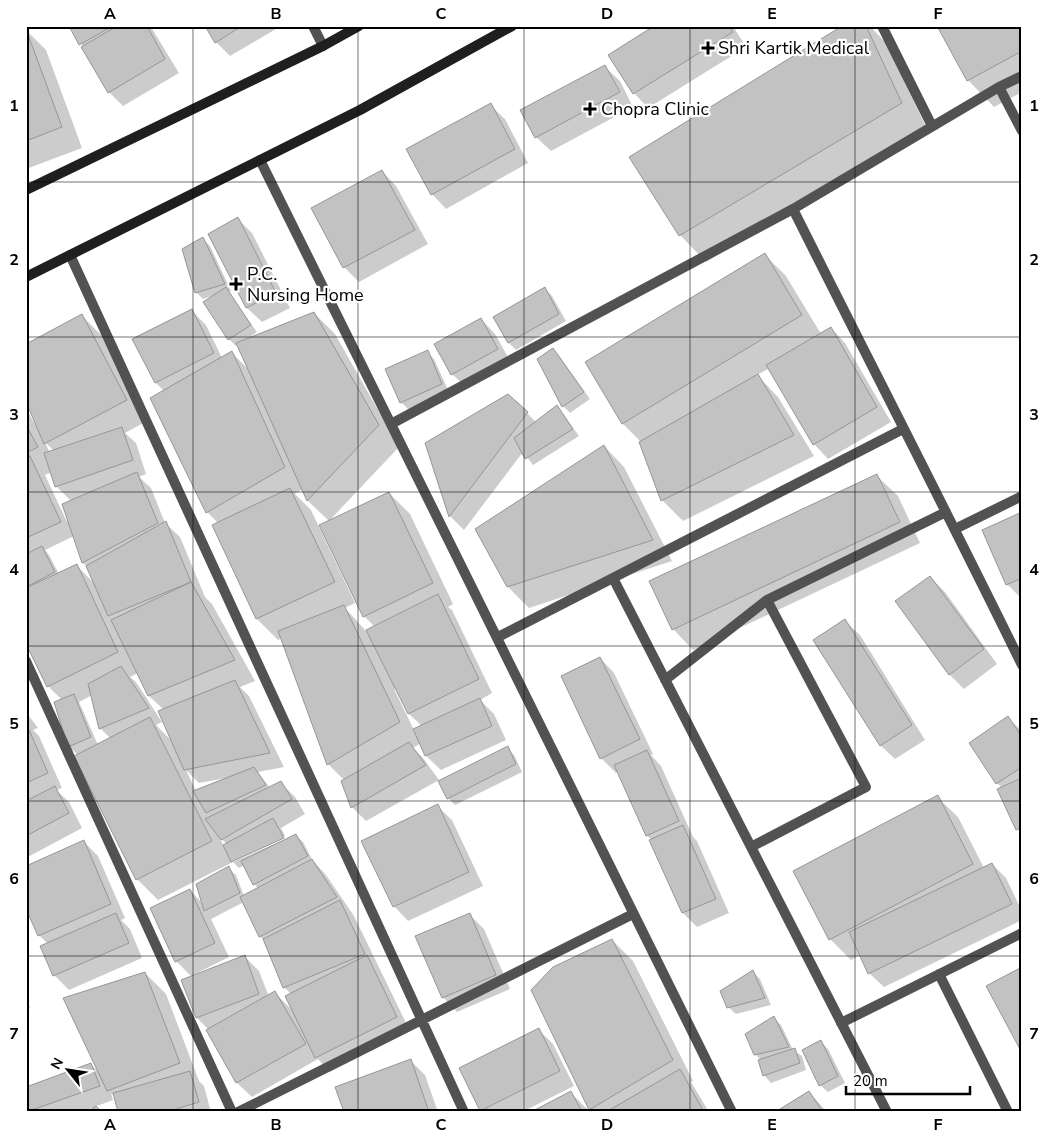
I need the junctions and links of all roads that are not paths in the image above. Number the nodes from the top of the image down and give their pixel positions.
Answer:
1 (313, 26) edge
2 (359, 26) edge
3 (512, 26) edge
4 (882, 26) edge
5 (323, 46) junction
6 (1022, 76) edge
7 (999, 87) junction
8 (932, 126) junction
9 (1022, 131) edge
10 (260, 160) junction
11 (26, 190) edge
12 (793, 209) junction
13 (70, 255) junction
14 (26, 277) edge
15 (392, 424) junction
16 (903, 429) junction
17 (1022, 496) edge
18 (946, 512) junction
19 (955, 528) junction
20 (613, 578) junction
21 (767, 600) junction
22 (498, 637) junction
23 (26, 661) edge
24 (1022, 665) edge
25 (665, 680) junction
26 (751, 847) junction
27 (633, 914) junction
28 (1022, 933) edge
29 (939, 974) junction
30 (421, 1020) junction
31 (841, 1023) junction
32 (232, 1112) edge
33 (238, 1112) edge
34 (464, 1112) edge
35 (732, 1112) edge
36 (887, 1112) edge
37 (1008, 1112) edge

1 - 5 street
2 - 5 main road
3 - 10 main road
4 - 8 street
5 - 11 main road
6 - 7 street
7 - 8 street
7 - 9 street
8 - 12 street
10 - 13 main road
10 - 15 street
12 - 15 street
12 - 16 street
13 - 14 main road
13 - 30 street
15 - 22 street
16 - 18 street
16 - 20 street
17 - 19 street
18 - 19 street
18 - 21 street
19 - 24 street
20 - 22 street
20 - 25 street
21 - 25 street
21 - 26 street
22 - 27 street
23 - 32 street
25 - 26 street
26 - 31 street
27 - 30 street
27 - 35 street
28 - 29 street
29 - 31 street
29 - 37 street
30 - 33 street
30 - 34 street
31 - 36 street

